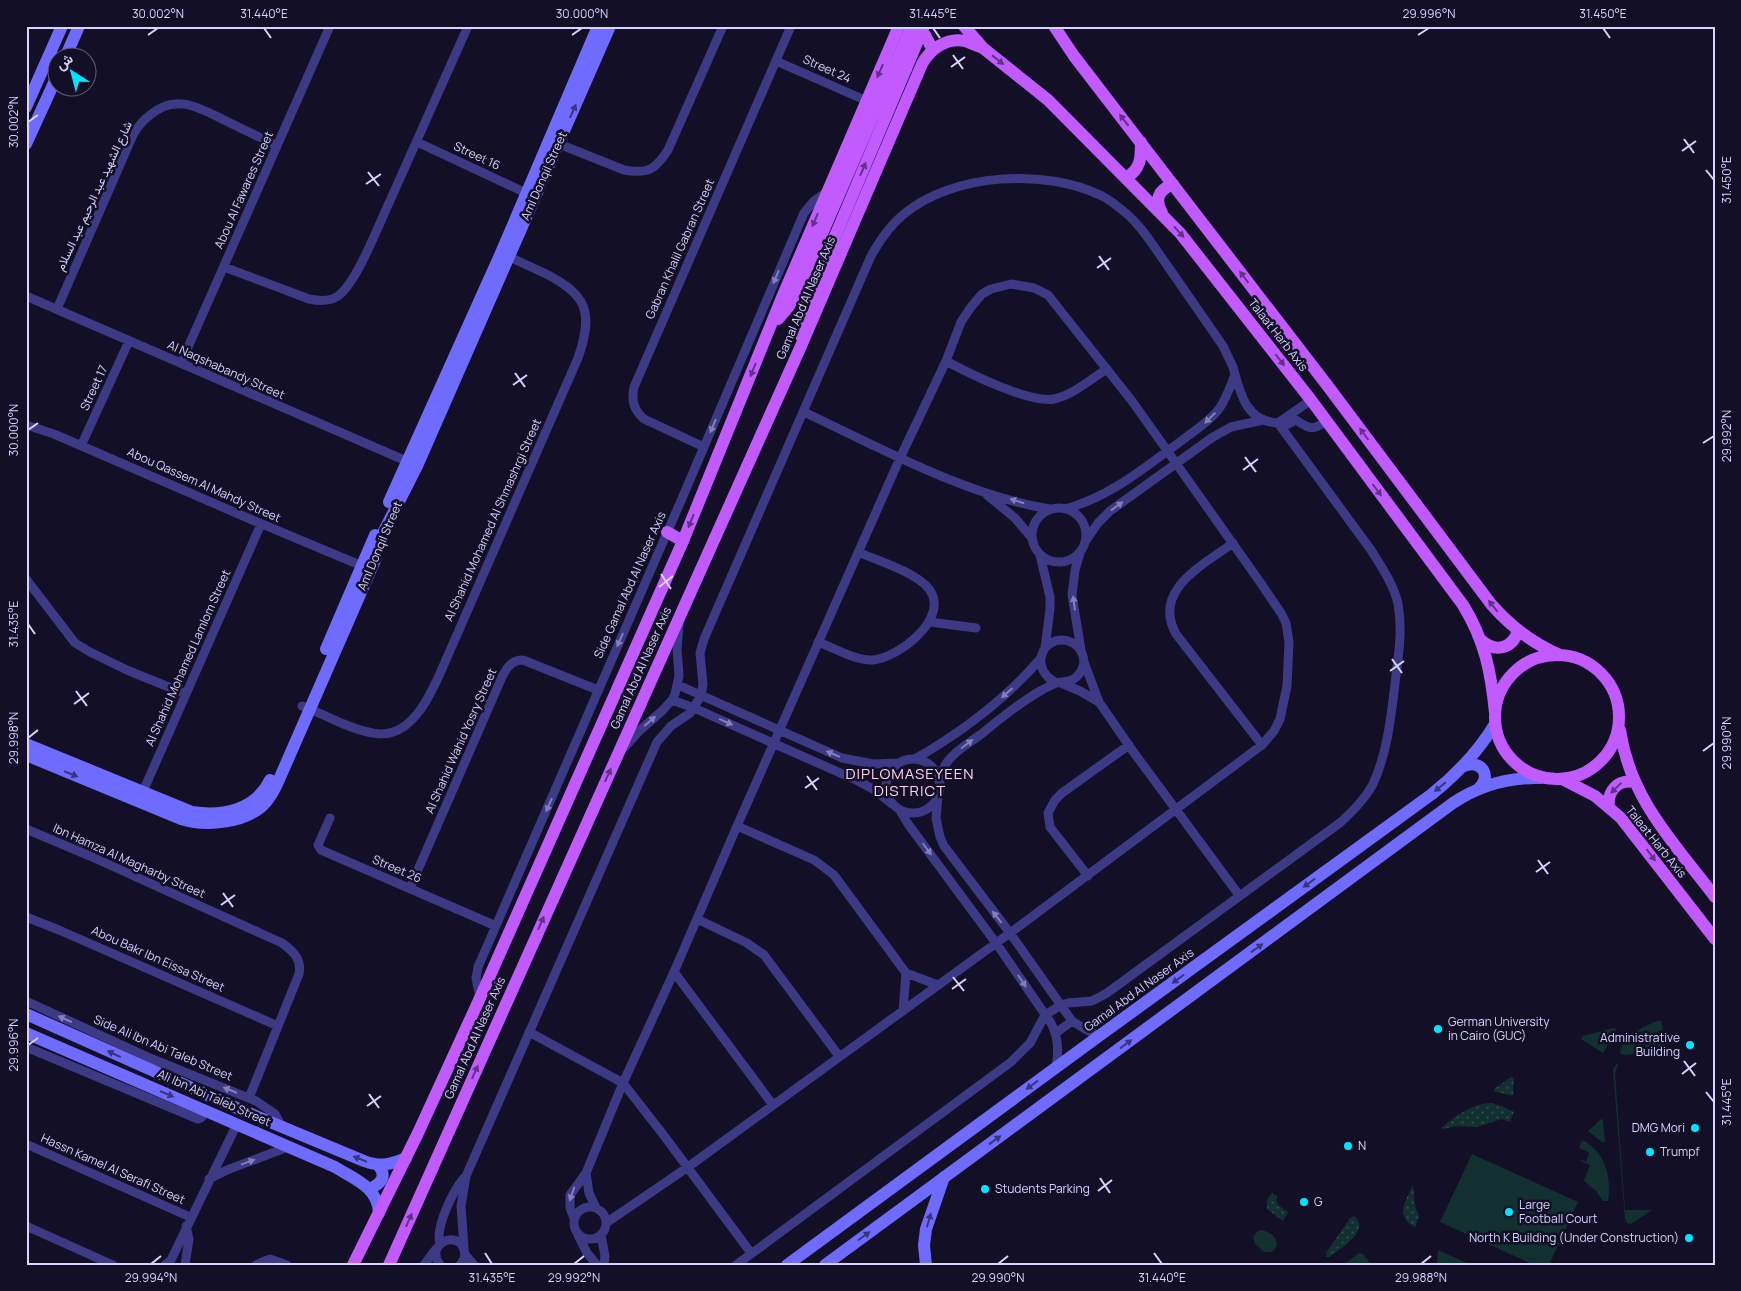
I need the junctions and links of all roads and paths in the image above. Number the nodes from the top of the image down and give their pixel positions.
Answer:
1 (62, 26) edge
2 (79, 26) edge
3 (330, 26) edge
4 (468, 26) edge
5 (598, 26) edge
6 (610, 26) edge
7 (723, 26) edge
8 (791, 26) edge
9 (912, 26) edge
10 (924, 26) edge
11 (964, 26) edge
12 (1054, 26) edge
13 (898, 27) edge
14 (69, 48) edge
15 (983, 48) junction
16 (933, 50) junction
17 (776, 61) junction
18 (900, 67) junction
19 (48, 96) edge
20 (866, 101) junction
21 (26, 107) edge
22 (417, 142) junction
23 (554, 142) junction
24 (1141, 142) junction
25 (26, 144) edge
26 (277, 146) junction
27 (1126, 178) junction
28 (1173, 184) junction
29 (827, 192) junction
30 (526, 193) junction
31 (1163, 214) junction
32 (505, 255) junction
33 (224, 267) junction
34 (26, 296) edge
35 (57, 309) junction
36 (772, 325) junction
37 (129, 341) junction
38 (801, 346) junction
39 (946, 361) junction
40 (181, 363) junction
41 (1107, 369) junction
42 (1234, 377) junction
43 (1311, 400) junction
44 (804, 412) junction
45 (1263, 420) junction
46 (1326, 421) junction
47 (26, 425) edge
48 (1280, 425) junction
49 (81, 446) junction
50 (704, 447) junction
51 (1168, 451) junction
52 (900, 458) junction
53 (1177, 463) junction
54 (412, 464) junction
55 (985, 493) junction
56 (1050, 509) junction
57 (1065, 509) junction
58 (262, 524) junction
59 (667, 532) junction
60 (1031, 537) junction
61 (683, 541) junction
62 (1085, 542) junction
63 (1233, 543) junction
64 (858, 552) junction
65 (1080, 552) junction
66 (1040, 555) junction
67 (366, 567) junction
68 (26, 579) edge
69 (679, 617) junction
70 (930, 622) junction
71 (976, 628) dead end
72 (1518, 631) junction
73 (1481, 640) junction
74 (818, 642) junction
75 (1045, 648) junction
76 (1081, 651) junction
77 (1560, 655) junction
78 (1041, 658) junction
79 (1084, 662) junction
80 (1059, 683) junction
81 (678, 685) junction
82 (598, 690) junction
83 (186, 694) junction
84 (700, 696) junction
85 (672, 700) junction
86 (1099, 702) junction
87 (306, 707) junction
88 (694, 708) junction
89 (1495, 719) junction
90 (1619, 725) junction
91 (779, 730) junction
92 (774, 743) junction
93 (1129, 745) junction
94 (1262, 745) junction
95 (27, 753) edge
96 (616, 756) junction
97 (915, 759) junction
98 (898, 763) junction
99 (1462, 768) junction
100 (1541, 778) junction
101 (1562, 780) junction
102 (940, 782) junction
103 (1634, 782) junction
104 (1477, 790) junction
105 (140, 796) junction
106 (938, 796) junction
107 (896, 807) junction
108 (1609, 807) junction
109 (1176, 810) junction
110 (330, 818) dead end
111 (737, 826) junction
112 (26, 829) edge
113 (1088, 876) junction
114 (410, 888) junction
115 (1240, 895) junction
116 (1715, 897) edge
117 (26, 917) edge
118 (697, 919) junction
119 (496, 926) junction
120 (1010, 933) junction
121 (1715, 939) edge
122 (996, 943) junction
123 (674, 972) junction
124 (906, 973) junction
125 (938, 985) junction
126 (480, 998) junction
127 (26, 1002) edge
128 (1060, 1005) junction
129 (903, 1011) junction
130 (26, 1014) edge
131 (1045, 1015) junction
132 (1072, 1021) junction
133 (278, 1026) junction
134 (529, 1032) junction
135 (26, 1033) edge
136 (1056, 1033) junction
137 (1098, 1036) junction
138 (26, 1047) edge
139 (839, 1056) junction
140 (148, 1063) junction
141 (1056, 1067) junction
142 (623, 1083) junction
143 (199, 1084) junction
144 (249, 1098) junction
145 (1009, 1102) junction
146 (773, 1105) junction
147 (207, 1111) junction
148 (1022, 1120) junction
149 (237, 1124) junction
150 (282, 1127) junction
151 (26, 1144) edge
152 (288, 1147) junction
153 (406, 1158) junction
154 (379, 1166) junction
155 (688, 1167) junction
156 (586, 1173) junction
157 (466, 1176) junction
158 (944, 1177) junction
159 (209, 1180) junction
160 (369, 1189) junction
161 (596, 1208) junction
162 (379, 1213) junction
163 (574, 1218) junction
164 (188, 1221) junction
165 (606, 1223) junction
166 (26, 1226) edge
167 (578, 1235) junction
168 (601, 1235) junction
169 (924, 1244) junction
170 (438, 1247) junction
171 (464, 1251) junction
172 (751, 1253) junction
173 (113, 1265) edge
174 (165, 1265) edge
175 (185, 1265) edge
176 (256, 1265) edge
177 (287, 1265) edge
178 (353, 1265) edge
179 (389, 1265) edge
180 (424, 1265) edge
181 (440, 1265) edge
182 (460, 1265) edge
183 (474, 1265) edge
184 (597, 1265) edge
185 (604, 1265) edge
186 (736, 1265) edge
187 (787, 1265) edge
188 (825, 1265) edge
189 (916, 1265) edge
190 (926, 1265) edge

1 - 21 main road
2 - 14 main road
3 - 26 street, Abou Al Fawares Street
4 - 22 street
5 - 23 main road, Aml Donqil Street
23 -> 6 main road, Aml Donqil Street
7 - 23 street
8 - 17 street, Gabran Khalil Gabran Street
9 - 18 main road, bridge
10 - 18 main road, bridge
11 - 15 main road, Talaat Harb Axis
24 -> 12 main road, Talaat Harb Axis
13 - 16 main road
13 -> 20 main road, Gamal Abd Al Naser Axis
15 - 16 main road
15 -> 27 main road, Talaat Harb Axis
16 - 38 main road, Gamal Abd Al Naser Axis
17 - 20 street, Street 24
17 - 50 street, Gabran Khalil Gabran Street
18 - 36 main road
38 -> 18 main road
19 - 25 main road
20 - 29 main road, Gamal Abd Al Naser Axis
22 - 30 street, Street 16
22 - 33 street
23 - 30 main road, Aml Donqil Street
23 - 32 main road, Aml Donqil Street
24 - 27 main road
24 - 28 main road, Talaat Harb Axis
26 - 33 street, Abou Al Fawares Street
26 - 35 street, شارع الشهيد عبد الرحيم عبد السلام
27 - 31 main road, Talaat Harb Axis
28 - 31 main road
72 -> 28 main road, Talaat Harb Axis
29 -> 36 main road, Gamal Abd Al Naser Axis
29 -> 50 street, Side Gamal Abd Al Naser Axis
30 - 32 main road, Aml Donqil Street
31 -> 43 main road, Talaat Harb Axis
32 - 54 main road, Aml Donqil Street
32 - 87 street, Al Shahid Mohamed Al Shmashrgi Street
33 - 40 street, Abou Al Fawares Street
34 - 35 street, Al Naqshabandy Street
35 - 37 street, Al Naqshabandy Street
36 -> 61 main road, Gamal Abd Al Naser Axis
37 - 40 street, Al Naqshabandy Street
37 - 49 street, Street 17
38 - 69 main road, Gamal Abd Al Naser Axis
39 - 41 street
39 - 41 street
39 - 52 street
40 - 54 street, Al Naqshabandy Street
41 - 51 street
42 - 44 street
42 - 45 street
42 -> 51 street
43 - 46 main road, Talaat Harb Axis
43 - 48 street
44 - 52 street
44 - 84 street
45 - 48 street
45 - 53 street
46 - 48 street
46 -> 73 main road, Talaat Harb Axis
47 - 49 street, Abou Qassem Al Mahdy Street
48 - 115 street
49 - 58 street, Abou Qassem Al Mahdy Street
50 - 59 street, Side Gamal Abd Al Naser Axis
51 - 53 street
51 - 57 street
52 - 55 street
52 - 64 street
62 -> 53 street
53 - 63 street
54 - 67 main road, Aml Donqil Street
56 -> 55 street
55 - 60 street
56 - 57 street
56 - 60 street
57 - 62 street
58 - 67 street, Abou Qassem Al Mahdy Street
58 - 83 street, Al Shahid Mohamed Lamlom Street
59 - 61 main road
59 -> 82 street, Side Gamal Abd Al Naser Axis
60 - 66 street
61 - 126 main road, Gamal Abd Al Naser Axis
62 - 65 street
63 - 94 street
63 - 94 street
64 - 70 street
64 - 74 street
65 - 66 street
76 -> 65 street
66 - 75 street
67 - 87 main road, Aml Donqil Street
68 - 83 street
69 - 81 street
69 - 96 main road, Gamal Abd Al Naser Axis
70 - 71 street
70 - 74 street
72 - 73 main road
72 - 77 main road, Talaat Harb Axis
73 - 89 main road, Talaat Harb Axis
74 - 91 street
75 - 76 street
75 - 78 street
76 - 79 street
77 - 89 main road
77 - 90 main road
78 - 80 street
78 -> 97 street
79 - 80 street
79 - 86 street
80 - 86 street
102 -> 80 street
81 - 84 street
81 - 85 street
82 - 114 street, Al Shahid Wahid Yosry Street
82 -> 119 street, Side Gamal Abd Al Naser Axis
83 - 105 street, Al Shahid Mohamed Lamlom Street
84 - 88 street
84 - 91 street
85 - 88 street
96 -> 85 street
86 - 93 street
87 - 105 main road, Aml Donqil Street
88 -> 92 street
88 - 134 street
89 - 99 main road, Gamal Abd Al Naser Axis
89 - 100 main road
90 - 101 main road
90 - 103 main road, Talaat Harb Axis
91 - 92 street
98 -> 91 street
92 - 107 street
92 - 111 street
93 - 109 street
93 - 113 street
94 - 109 street
95 - 105 main road, Aml Donqil Street
179 -> 96 main road, Gamal Abd Al Naser Axis
97 - 98 street
97 - 102 street
98 - 107 street
99 - 104 main road
99 -> 137 main road, Gamal Abd Al Naser Axis
100 - 101 main road
100 - 104 main road
101 - 108 main road, Talaat Harb Axis
102 - 106 street
103 -> 108 main road
103 - 116 main road, Talaat Harb Axis
148 -> 104 main road
106 - 107 street
120 -> 106 street
107 -> 122 street
108 -> 121 main road, Talaat Harb Axis
109 - 113 street
109 - 115 street
110 - 114 street, Street 26
111 - 118 street
111 - 124 street
112 - 133 street, Ibn Hamza Al Magharby Street
113 - 120 street
114 - 119 street, Street 26
115 - 128 street
117 - 133 street, Abou Bakr Ibn Eissa Street
118 - 123 street
118 - 139 street
119 - 126 street, Side Gamal Abd Al Naser Axis
120 - 122 street
120 - 128 street
122 - 125 street
122 -> 131 street
123 - 142 street
123 - 146 street
124 - 125 street
124 - 129 street
125 - 129 street
126 - 153 main road, Gamal Abd Al Naser Axis
140 -> 127 street, Side Ali Ibn Abi Taleb Street
128 - 131 street
128 - 132 street
129 - 139 street
140 -> 130 main road, Ali Ibn Abi Taleb Street
131 - 136 street
131 - 172 street
132 - 136 street
132 - 137 street
133 - 144 street, Ibn Hamza Al Magharby Street
134 - 142 street
134 - 157 street
135 -> 147 main road, Ali Ibn Abi Taleb Street
136 - 141 street
137 - 141 main road, Gamal Abd Al Naser Axis
138 - 147 street
139 - 146 street
140 - 143 main road, Ali Ibn Abi Taleb Street
141 -> 145 main road, Gamal Abd Al Naser Axis
142 - 155 street
142 - 156 street
144 -> 143 street, Side Ali Ibn Abi Taleb Street
143 - 150 main road, Ali Ibn Abi Taleb Street
144 - 150 street, Side Ali Ibn Abi Taleb Street
145 - 148 main road
145 - 187 main road, Gamal Abd Al Naser Axis
146 - 155 street
147 - 149 main road, Ali Ibn Abi Taleb Street
158 -> 148 main road
149 - 152 main road, Ali Ibn Abi Taleb Street
149 - 159 street
154 -> 150 main road, Ali Ibn Abi Taleb Street
151 - 164 street, Hassn Kamel Al Serafi Street
159 -> 152 street
152 - 160 main road, Ali Ibn Abi Taleb Street
153 - 154 main road
153 - 162 main road, Gamal Abd Al Naser Axis
154 - 160 main road
155 - 165 street
155 - 172 street
156 - 161 street
156 -> 163 street
157 - 170 street
157 - 171 street
169 -> 158 main road
188 -> 158 main road
159 - 164 street
160 - 162 main road
161 - 163 street
161 - 165 street
162 - 178 main road, Gamal Abd Al Naser Axis
163 - 167 street
164 - 174 street
164 - 175 street
165 - 168 street
166 - 173 street
167 - 168 street
167 - 184 street
168 - 185 street
169 - 189 main road
169 - 190 main road
170 - 171 street
170 - 180 street
170 - 181 street
171 - 182 street
171 - 183 street
172 - 186 street
176 - 177 street

